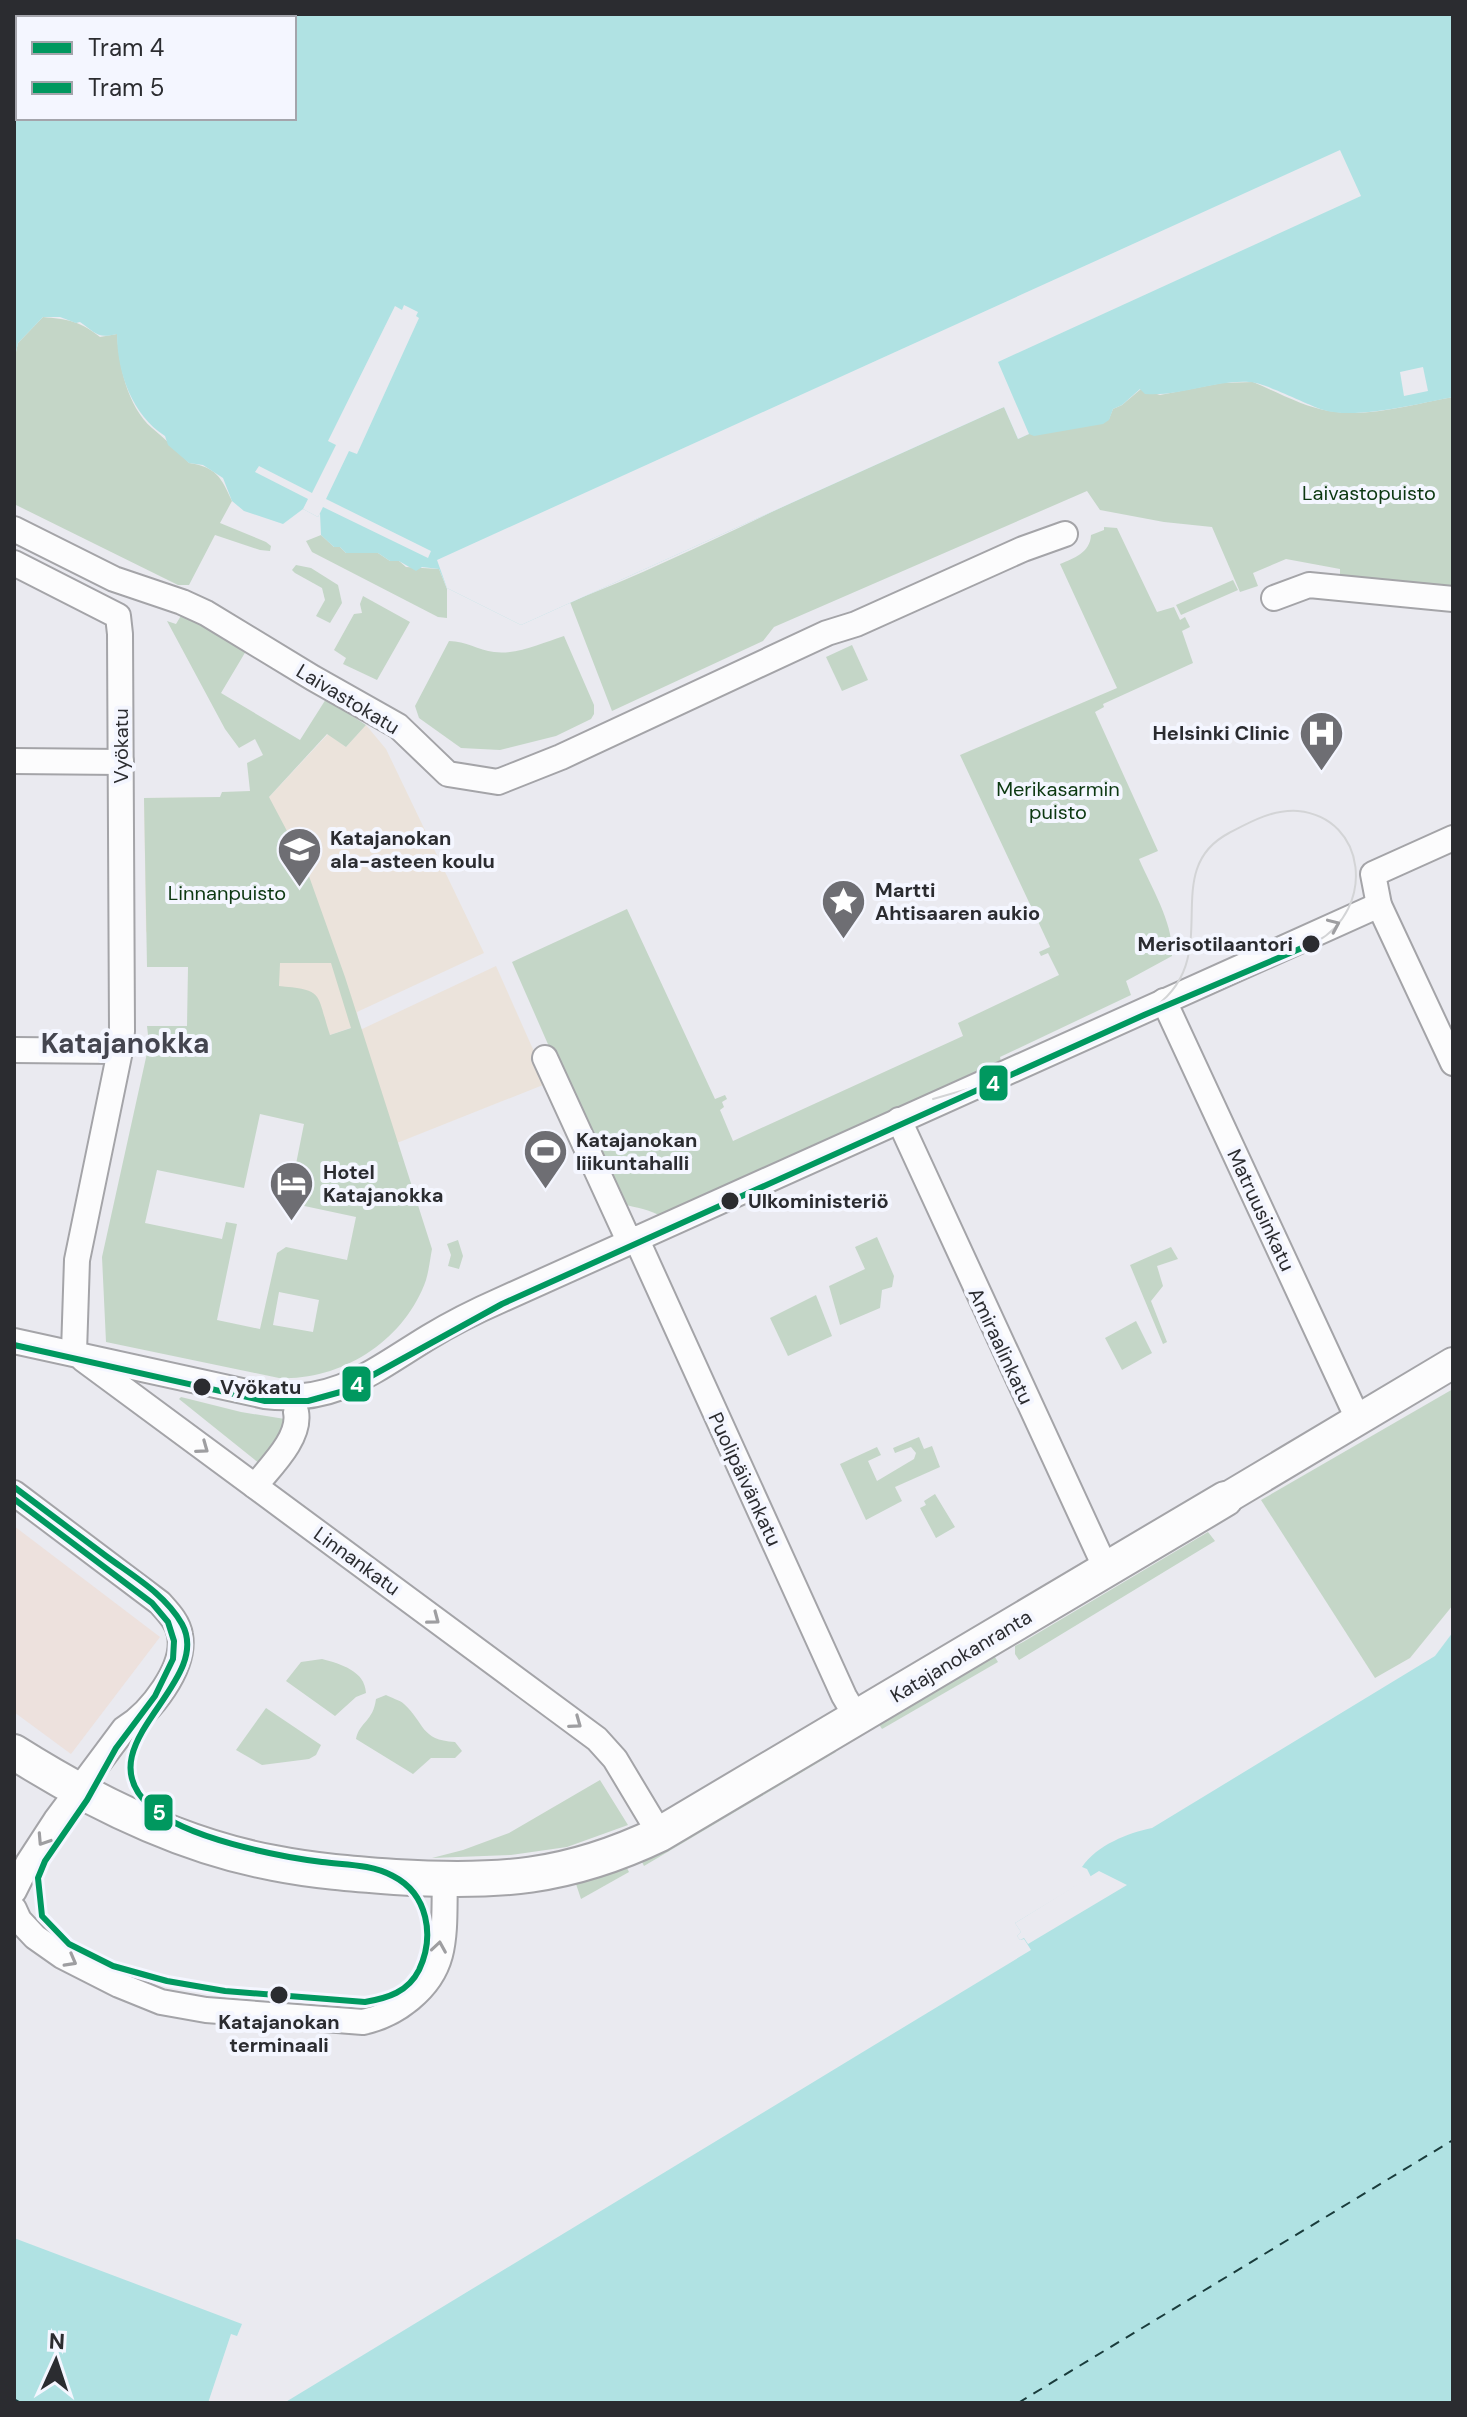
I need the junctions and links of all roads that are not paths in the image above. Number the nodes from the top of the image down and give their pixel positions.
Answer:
1 (14, 529) edge
2 (1065, 534) dead end
3 (14, 563) edge
4 (1274, 598) dead end
5 (1453, 599) edge
6 (14, 761) edge
7 (121, 762) junction
8 (1453, 838) edge
9 (1379, 905) junction
10 (1164, 1001) junction
11 (14, 1050) edge
12 (120, 1051) junction
13 (545, 1058) dead end
14 (1453, 1063) edge
15 (899, 1120) junction
16 (633, 1240) junction
17 (14, 1341) edge
18 (74, 1352) junction
19 (1453, 1363) edge
20 (296, 1412) dead end
21 (1358, 1419) junction
22 (255, 1486) junction
23 (14, 1493) edge
24 (1225, 1499) joint
25 (1106, 1569) junction
26 (857, 1718) junction
27 (14, 1752) edge
28 (79, 1792) junction
29 (660, 1834) junction
30 (445, 1880) junction
31 (14, 1891) edge
32 (14, 1909) edge

1 - 2 street, Laivastokatu
3 - 7 street, Vyökatu
4 - 5 street
6 - 7 street
7 - 12 street, Vyökatu
8 - 9 street
10 -> 9 street
9 - 14 street
10 - 15 street
10 - 21 street, Matruusinkatu
11 - 12 street
12 - 18 street, Vyökatu
13 - 16 street, Puolipäivänkatu
15 - 16 street
15 - 25 street, Amiraalinkatu
16 - 18 street
16 - 26 street, Puolipäivänkatu
17 - 18 street, Linnankatu
18 -> 22 street, Linnankatu
19 - 21 street, Katajanokanranta
20 - 22 street
21 - 24 street, Katajanokanranta
22 -> 29 street, Linnankatu
23 - 28 street
24 - 25 main road, Katajanokanranta
25 - 26 main road, Katajanokanranta
26 - 29 main road, Katajanokanranta
27 - 28 main road, Katajanokanranta
28 - 30 main road, Katajanokanranta
28 -> 31 street
29 - 30 main road, Katajanokanranta
32 -> 30 street

